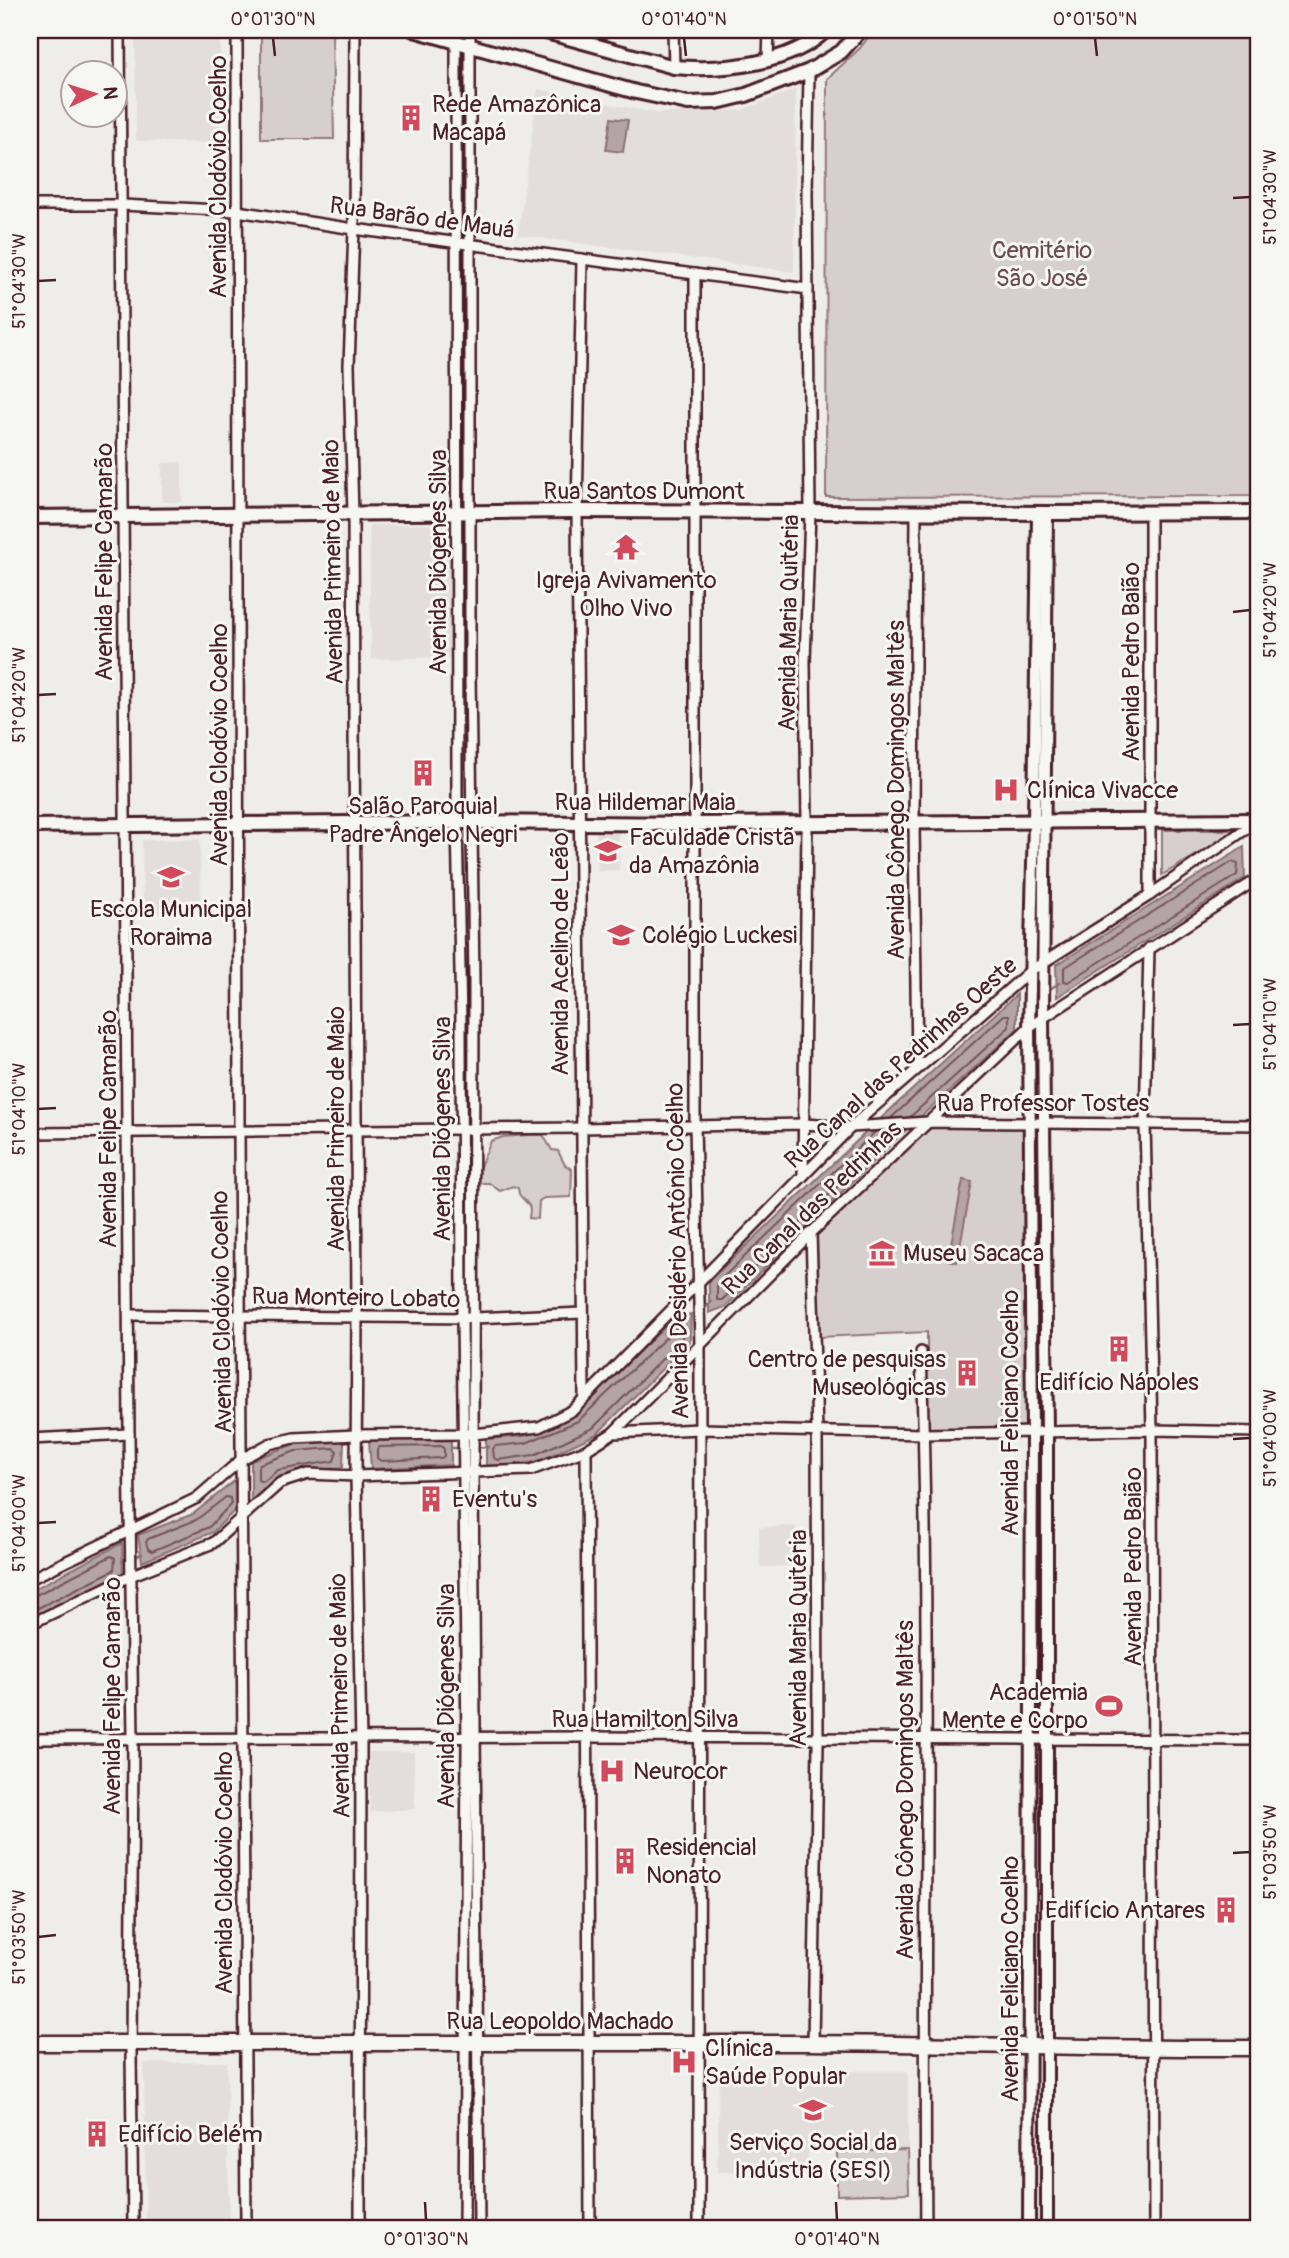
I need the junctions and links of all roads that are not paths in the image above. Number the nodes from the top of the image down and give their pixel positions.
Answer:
1 (120, 30) edge
2 (237, 30) edge
3 (355, 30) edge
4 (414, 30) edge
5 (470, 30) edge
6 (539, 30) edge
7 (673, 30) edge
8 (769, 30) edge
9 (826, 30) edge
10 (861, 30) edge
11 (574, 35) edge
12 (456, 36) edge
13 (470, 46) junction
14 (806, 46) junction
15 (768, 60) junction
16 (674, 67) junction
17 (809, 71) junction
18 (30, 205) edge
19 (122, 205) junction
20 (237, 211) junction
21 (354, 229) junction
22 (457, 242) junction
23 (470, 243) junction
24 (582, 259) junction
25 (695, 274) junction
26 (808, 289) junction
27 (457, 411) junction
28 (470, 411) junction
29 (577, 512) junction
30 (694, 512) junction
31 (810, 512) junction
32 (916, 512) junction
33 (1259, 512) edge
34 (463, 513) junction
35 (1043, 513) junction
36 (1150, 513) junction
37 (353, 515) junction
38 (238, 516) junction
39 (30, 517) edge
40 (123, 517) junction
41 (458, 673) junction
42 (470, 674) junction
43 (1259, 788) edge
44 (1259, 820) edge
45 (457, 822) junction
46 (472, 822) junction
47 (579, 822) junction
48 (914, 822) junction
49 (1040, 822) junction
50 (1150, 822) junction
51 (807, 823) junction
52 (354, 824) junction
53 (694, 824) junction
54 (239, 825) junction
55 (30, 826) edge
56 (125, 826) junction
57 (1259, 878) edge
58 (1150, 895) junction
59 (1259, 946) edge
60 (1149, 948) junction
61 (1044, 961) junction
62 (1030, 971) junction
63 (460, 982) junction
64 (474, 982) junction
65 (1043, 1016) junction
66 (1029, 1022) junction
67 (917, 1068) junction
68 (923, 1122) junction
69 (1030, 1122) junction
70 (1045, 1122) junction
71 (1145, 1122) junction
72 (804, 1124) junction
73 (695, 1125) junction
74 (1259, 1125) edge
75 (851, 1127) junction
76 (462, 1128) junction
77 (473, 1128) junction
78 (355, 1129) junction
79 (581, 1129) junction
80 (239, 1131) junction
81 (127, 1132) junction
82 (30, 1133) edge
83 (803, 1176) junction
84 (811, 1233) junction
85 (699, 1283) junction
86 (582, 1313) junction
87 (129, 1315) junction
88 (242, 1316) junction
89 (357, 1316) junction
90 (462, 1318) junction
91 (474, 1318) junction
92 (700, 1346) junction
93 (1046, 1346) junction
94 (1032, 1347) junction
95 (921, 1352) dead end
96 (584, 1397) junction
97 (700, 1429) junction
98 (1152, 1430) junction
99 (817, 1432) junction
100 (1032, 1432) junction
101 (1047, 1432) junction
102 (1259, 1432) edge
103 (613, 1433) junction
104 (129, 1434) junction
105 (924, 1434) junction
106 (463, 1438) junction
107 (474, 1438) junction
108 (30, 1439) edge
109 (356, 1439) junction
110 (586, 1450) junction
111 (243, 1463) junction
112 (470, 1470) junction
113 (356, 1471) junction
114 (243, 1517) junction
115 (131, 1534) junction
116 (130, 1573) junction
117 (30, 1579) edge
118 (1031, 1592) junction
119 (1047, 1592) junction
120 (30, 1624) edge
121 (1259, 1670) edge
122 (587, 1737) junction
123 (471, 1738) junction
124 (700, 1738) junction
125 (818, 1738) junction
126 (30, 1739) edge
127 (134, 1739) junction
128 (360, 1739) junction
129 (926, 1739) junction
130 (1153, 1739) junction
131 (243, 1740) junction
132 (1032, 1740) junction
133 (1047, 1740) junction
134 (1259, 1740) edge
135 (1259, 1838) edge
136 (1031, 1895) junction
137 (1048, 1895) junction
138 (30, 2043) edge
139 (589, 2043) junction
140 (699, 2043) junction
141 (813, 2043) junction
142 (131, 2044) junction
143 (360, 2044) junction
144 (472, 2044) junction
145 (244, 2045) junction
146 (924, 2045) junction
147 (1030, 2047) junction
148 (1048, 2047) junction
149 (1259, 2048) edge
150 (1155, 2049) junction
151 (1048, 2141) junction
152 (1030, 2142) junction
153 (133, 2228) edge
154 (246, 2228) edge
155 (360, 2228) edge
156 (464, 2228) edge
157 (479, 2228) edge
158 (590, 2228) edge
159 (699, 2228) edge
160 (926, 2228) edge
161 (1030, 2228) edge
162 (1047, 2228) edge
163 (1154, 2228) edge

1 - 19 street, Avenida Felipe Camarão
2 - 20 street, Avenida Clodóvio Coelho
3 - 21 street, Avenida Primeiro de Maio
4 - 12 main road
5 - 13 street, Avenida Diógenes Silva
6 - 11 main road
7 - 16 street
8 - 15 street
9 - 14 main road
10 - 17 main road
11 - 16 main road
12 - 13 main road
12 - 22 street, Avenida Diógenes Silva
13 - 17 main road
13 - 23 street, Avenida Diógenes Silva
14 - 15 main road
14 - 17 main road
15 - 16 main road
17 - 26 street, Avenida Maria Quitéria
18 - 19 street, Rua Barão de Mauá
19 - 20 street, Rua Barão de Mauá
19 - 40 street, Avenida Felipe Camarão
20 - 21 street, Rua Barão de Mauá
20 - 38 street, Avenida Clodóvio Coelho
21 - 22 street, Rua Barão de Mauá
21 - 37 street, Avenida Primeiro de Maio
22 - 23 street, Rua Barão de Mauá
22 - 27 street, Avenida Diógenes Silva
23 - 24 street, Rua Barão de Mauá
23 - 28 street, Avenida Diógenes Silva
24 - 25 street, Rua Barão de Mauá
24 - 29 street, Avenida Acelino de Leão
25 - 26 street, Rua Barão de Mauá
25 - 30 street, Avenida Desidério Antônio Coelho
26 - 31 street, Avenida Maria Quitéria
27 - 28 street
27 - 34 street, Avenida Diógenes Silva
28 - 34 street, Avenida Diógenes Silva
29 - 30 main road, Rua Santos Dumont
29 - 34 main road, Rua Santos Dumont
29 - 47 street, Avenida Acelino de Leão
30 - 31 main road, Rua Santos Dumont
30 - 53 street, Avenida Desidério Antônio Coelho
31 - 32 main road, Rua Santos Dumont
31 - 51 street, Avenida Maria Quitéria
32 - 35 main road, Rua Santos Dumont
32 - 48 street, Avenida Cônego Domingos Maltês
33 - 36 main road, Rua Santos Dumont
34 - 37 main road, Rua Santos Dumont
34 - 41 street, Avenida Diógenes Silva
34 - 42 street, Avenida Diógenes Silva
35 - 36 main road, Rua Santos Dumont
35 - 49 street, Avenida Feliciano Coelho
36 - 50 street, Avenida Pedro Baião
37 - 38 main road, Rua Santos Dumont
37 - 52 street, Avenida Primeiro de Maio
38 - 40 main road, Rua Santos Dumont
38 - 54 street, Avenida Clodóvio Coelho
39 - 40 main road, Rua Santos Dumont
40 - 56 street, Avenida Felipe Camarão
41 - 42 street
41 - 45 street, Avenida Diógenes Silva
42 - 46 street, Avenida Diógenes Silva
43 - 44 street
44 - 50 main road, Rua Hildemar Maia
44 - 57 street
44 - 58 street, Rua Canal das Pedrinhas Oeste
45 - 46 main road, Rua Hildemar Maia
45 - 52 main road, Rua Hildemar Maia
45 - 63 street, Avenida Diógenes Silva
46 - 47 main road, Rua Hildemar Maia
46 - 64 street, Avenida Diógenes Silva
47 - 53 main road, Rua Hildemar Maia
47 - 79 street, Avenida Acelino de Leão
48 - 49 main road, Rua Hildemar Maia
48 - 51 main road, Rua Hildemar Maia
48 - 67 street, Avenida Cônego Domingos Maltês
49 - 50 main road, Rua Hildemar Maia
49 - 61 street, Avenida Feliciano Coelho
49 - 62 street, Avenida Feliciano Coelho
50 - 58 street, Avenida Pedro Baião
51 - 53 main road, Rua Hildemar Maia
51 - 72 street, Avenida Maria Quitéria
52 - 54 main road, Rua Hildemar Maia
52 - 78 street, Avenida Primeiro de Maio
53 - 73 street, Avenida Desidério Antônio Coelho
54 - 56 main road, Rua Hildemar Maia
54 - 80 street, Avenida Clodóvio Coelho
55 - 56 main road, Rua Hildemar Maia
56 - 81 street, Avenida Felipe Camarão
57 - 59 street
57 - 60 street, Rua Canal das Pedrinhas
58 - 61 street, Rua Canal das Pedrinhas Oeste
60 - 65 street, Rua Canal das Pedrinhas
60 - 71 street, Avenida Pedro Baião
61 - 62 street, Rua Canal das Pedrinhas Oeste
61 - 65 street, Avenida Feliciano Coelho
62 - 66 street, Avenida Feliciano Coelho
62 - 67 street, Rua Canal das Pedrinhas Oeste
63 - 64 street
63 - 76 street, Avenida Diógenes Silva
64 - 77 street, Avenida Diógenes Silva
65 - 66 street, Rua Canal das Pedrinhas
65 - 70 street, Avenida Feliciano Coelho
66 - 68 street, Rua Canal das Pedrinhas
66 - 69 street, Avenida Feliciano Coelho
67 - 75 street, Rua Canal das Pedrinhas Oeste
68 - 69 street, Rua Professor Tostes
68 - 75 street, Rua Professor Tostes
68 - 84 street, Rua Canal das Pedrinhas
69 - 70 street, Rua Professor Tostes
69 - 94 street, Avenida Feliciano Coelho
70 - 71 street, Rua Professor Tostes
70 - 93 street, Avenida Feliciano Coelho
71 - 74 street, Rua Professor Tostes
71 - 98 street, Avenida Pedro Baião
72 - 73 street, Rua Professor Tostes
72 - 75 street, Rua Professor Tostes
72 - 83 street, Avenida Maria Quitéria
73 - 79 street, Rua Professor Tostes
73 - 85 street, Avenida Desidério Antônio Coelho
75 - 83 street, Rua Canal das Pedrinhas Oeste
76 - 77 street, Rua Professor Tostes
76 - 78 street, Rua Professor Tostes
76 - 90 street, Avenida Diógenes Silva
77 - 79 street, Rua Professor Tostes
77 - 91 street, Avenida Diógenes Silva
78 - 80 street, Rua Professor Tostes
78 - 89 street, Avenida Primeiro de Maio
79 - 86 street, Avenida Acelino de Leão
80 - 81 street, Rua Professor Tostes
80 - 88 street, Avenida Clodóvio Coelho
81 - 82 street, Rua Professor Tostes
81 - 87 street, Avenida Felipe Camarão
83 - 85 street, Rua Canal das Pedrinhas Oeste
84 - 92 street, Rua Canal das Pedrinhas
84 - 99 street, Avenida Maria Quitéria
85 - 92 street, Avenida Desidério Antônio Coelho
85 - 96 street, Rua Canal das Pedrinhas Oeste
86 - 91 street, Rua Monteiro Lobato
86 - 96 street, Avenida Acelino de Leão
87 - 88 street, Rua Monteiro Lobato
87 - 104 street, Avenida Felipe Camarão
88 - 89 street, Rua Monteiro Lobato
88 - 111 street, Avenida Clodóvio Coelho
89 - 90 street, Rua Monteiro Lobato
89 - 109 street, Avenida Primeiro de Maio
90 - 91 street, Rua Monteiro Lobato
90 - 106 street, Avenida Diógenes Silva
91 - 107 street, Avenida Diógenes Silva
92 - 97 street, Avenida Desidério Antônio Coelho
92 - 103 street, Rua Canal das Pedrinhas
93 - 94 street
93 - 101 street, Avenida Feliciano Coelho
94 - 100 street, Avenida Feliciano Coelho
95 - 105 street, Avenida Cônego Domingos Maltês
96 - 107 street, Rua Canal das Pedrinhas Oeste
97 - 99 street
97 - 103 street
97 - 124 street, Avenida Desidério Antônio Coelho
98 - 101 street
98 - 102 street
98 - 130 street, Avenida Pedro Baião
99 - 105 street
99 - 125 street, Avenida Maria Quitéria
100 - 101 street
100 - 105 street
100 - 118 street, Avenida Feliciano Coelho
101 - 119 street, Avenida Feliciano Coelho
103 - 110 street, Rua Canal das Pedrinhas
104 - 108 street
104 - 115 street, Avenida Felipe Camarão
105 - 129 street, Avenida Cônego Domingos Maltês
106 - 107 street, Rua Canal das Pedrinhas Oeste
106 - 109 street, Rua Canal das Pedrinhas Oeste
106 - 112 street, Avenida Diógenes Silva
107 - 112 street, Avenida Diógenes Silva
109 - 111 street, Rua Canal das Pedrinhas Oeste
109 - 113 street, Avenida Primeiro de Maio
110 - 112 street, Rua Canal das Pedrinhas
110 - 122 street
111 - 114 street, Avenida Clodóvio Coelho
111 - 115 street, Rua Canal das Pedrinhas Oeste
112 - 113 street, Rua Canal das Pedrinhas
112 - 123 street, Avenida Diógenes Silva
113 - 114 street, Rua Canal das Pedrinhas
113 - 128 street, Avenida Primeiro de Maio
114 - 116 street, Rua Canal das Pedrinhas
114 - 131 street, Avenida Clodóvio Coelho
115 - 116 street, Avenida Felipe Camarão
115 - 117 street, Rua Canal das Pedrinhas Oeste
116 - 120 street, Rua Canal das Pedrinhas
116 - 127 street, Avenida Felipe Camarão
118 - 119 street
118 - 132 street, Avenida Feliciano Coelho
119 - 133 street, Avenida Feliciano Coelho
121 - 134 street
122 - 123 street, Rua Hamilton Silva
122 - 124 street, Rua Hamilton Silva
122 - 139 street
123 - 128 street, Rua Hamilton Silva
123 - 144 street, Avenida Diógenes Silva
124 - 125 street, Rua Hamilton Silva
124 - 140 street, Avenida Desidério Antônio Coelho
125 - 129 street, Rua Hamilton Silva
125 - 141 street, Avenida Maria Quitéria
126 - 127 street, Rua Hamilton Silva
127 - 131 street, Rua Hamilton Silva
127 - 142 street, Avenida Felipe Camarão
128 - 131 street, Rua Hamilton Silva
128 - 143 street, Avenida Primeiro de Maio
129 - 132 street, Rua Hamilton Silva
129 - 146 street, Avenida Cônego Domingos Maltês
130 - 133 street, Rua Hamilton Silva
130 - 134 street, Rua Hamilton Silva
130 - 150 street, Avenida Pedro Baião
131 - 145 street, Avenida Clodóvio Coelho
132 - 133 street, Rua Hamilton Silva
132 - 136 street, Avenida Feliciano Coelho
133 - 137 street, Avenida Feliciano Coelho
134 - 135 street
136 - 137 street
136 - 147 street, Avenida Feliciano Coelho
137 - 148 street, Avenida Feliciano Coelho
138 - 142 main road, Rua Leopoldo Machado
139 - 140 main road, Rua Leopoldo Machado
139 - 144 main road, Rua Leopoldo Machado
139 - 158 street
140 - 141 main road, Rua Leopoldo Machado
140 - 159 street, Avenida Desidério Antônio Coelho
141 - 146 main road, Rua Leopoldo Machado
142 - 145 main road, Rua Leopoldo Machado
142 - 153 street, Avenida Felipe Camarão
143 - 144 main road, Rua Leopoldo Machado
143 - 145 main road, Rua Leopoldo Machado
143 - 155 street, Avenida Primeiro de Maio
144 - 156 street, Avenida Diógenes Silva
144 - 157 street, Avenida Diógenes Silva
145 - 154 street, Avenida Clodóvio Coelho
146 - 147 main road, Rua Leopoldo Machado
146 - 160 street, Avenida Cônego Domingos Maltês
147 - 148 main road, Rua Leopoldo Machado
147 - 152 street, Avenida Feliciano Coelho
148 - 150 main road, Rua Leopoldo Machado
148 - 151 street, Avenida Feliciano Coelho
149 - 150 main road, Rua Leopoldo Machado
150 - 163 street, Avenida Pedro Baião
151 - 152 street
151 - 162 street, Avenida Feliciano Coelho
152 - 161 street, Avenida Feliciano Coelho

